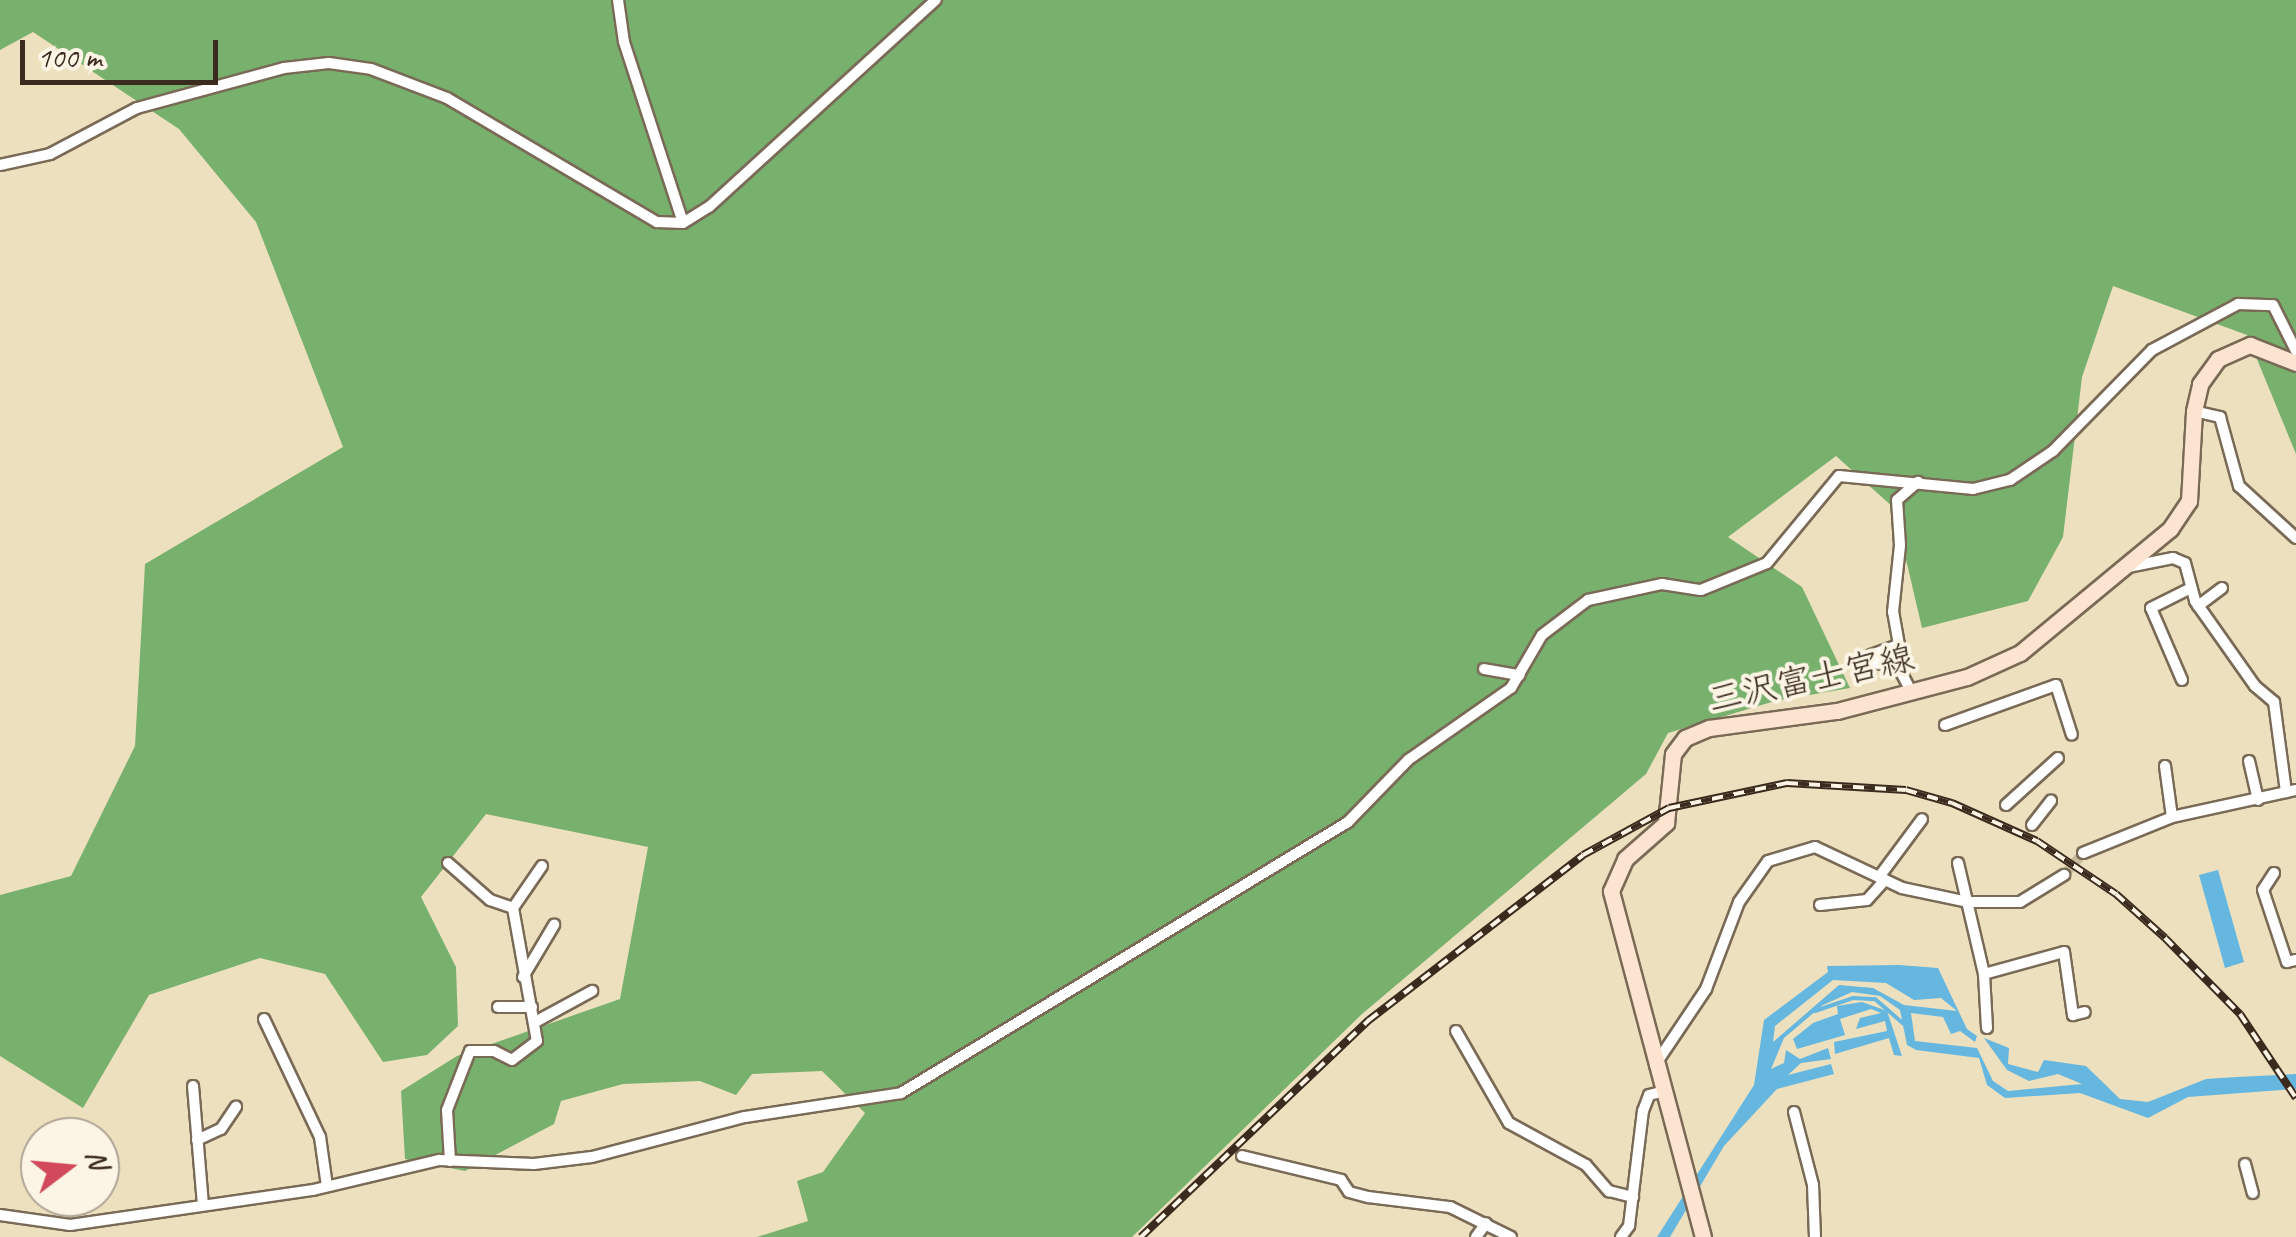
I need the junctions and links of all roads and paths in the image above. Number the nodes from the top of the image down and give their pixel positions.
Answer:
1 (618, 0) edge
2 (936, 0) edge
3 (0, 164) edge
4 (682, 223) junction
5 (2296, 351) edge
6 (2296, 363) edge
7 (2194, 411) junction
8 (1919, 482) junction
9 (2296, 538) edge
10 (2122, 568) junction
11 (2191, 588) junction
12 (2222, 588) dead end
13 (2198, 606) junction
14 (1484, 669) dead end
15 (1519, 675) junction
16 (2182, 680) dead end
17 (1911, 691) junction
18 (1944, 725) dead end
19 (2072, 735) dead end
20 (2058, 758) dead end
21 (2249, 761) dead end
22 (2164, 766) dead end
23 (2291, 791) edge
24 (2258, 800) junction
25 (2051, 801) dead end
26 (2006, 805) dead end
27 (2172, 817) junction
28 (1922, 818) dead end
29 (2032, 826) dead end
30 (2083, 853) tunnel mouth
31 (448, 863) dead end
32 (1958, 863) dead end
33 (542, 866) dead end
34 (2274, 873) dead end
35 (2064, 875) tunnel mouth
36 (1882, 878) junction
37 (1968, 902) junction
38 (1820, 905) dead end
39 (513, 908) junction
40 (554, 925) dead end
41 (2296, 960) edge
42 (1984, 974) junction
43 (524, 976) junction
44 (592, 991) dead end
45 (532, 1006) junction
46 (498, 1007) dead end
47 (2084, 1012) dead end
48 (264, 1019) dead end
49 (537, 1021) junction
50 (1987, 1028) dead end
51 (1456, 1031) dead end
52 (1654, 1066) junction
53 (193, 1086) dead end
54 (1661, 1092) junction
55 (236, 1107) dead end
56 (1794, 1112) dead end
57 (198, 1140) junction
58 (1242, 1156) dead end
59 (450, 1161) junction
60 (2246, 1164) dead end
61 (327, 1186) junction
62 (2253, 1193) dead end
63 (1633, 1198) junction
64 (202, 1205) junction
65 (0, 1215) edge
66 (1486, 1223) junction
67 (1476, 1237) edge
68 (1511, 1237) edge
69 (1621, 1237) edge
70 (1704, 1237) edge
71 (1815, 1237) edge

1 - 4 street
2 - 4 street
3 - 4 street
5 - 8 street
6 - 7 main road, 三沢富士宮線
7 - 9 street
7 - 10 main road, 三沢富士宮線
8 - 15 street
8 - 17 street
10 - 11 street
10 - 17 main road, 三沢富士宮線
11 - 13 street
11 - 16 street
12 - 13 street
13 - 23 street
14 - 15 street
15 - 59 street
17 - 52 main road, 三沢富士宮線
18 - 19 street
20 - 26 street
21 - 24 street
22 - 27 street
23 - 24 street
24 - 27 street
25 - 29 street
27 - 30 street
28 - 36 street
31 - 39 street
32 - 37 street
33 - 39 street
34 - 41 street
35 - 37 street
36 - 37 street
36 - 38 street
36 - 52 street
37 - 42 street
39 - 43 street
40 - 43 street
42 - 47 street
42 - 50 street
43 - 45 street
44 - 49 street
45 - 46 street
45 - 49 street
48 - 61 street
49 - 59 street
51 - 63 street
52 - 54 main road, 三沢富士宮線
53 - 57 street
54 - 63 street
54 - 70 main road, 三沢富士宮線
55 - 57 street
56 - 71 street
57 - 64 street
58 - 66 street
59 - 61 street
60 - 62 street
61 - 64 street
63 - 69 street
64 - 65 street
66 - 67 street
66 - 68 street

